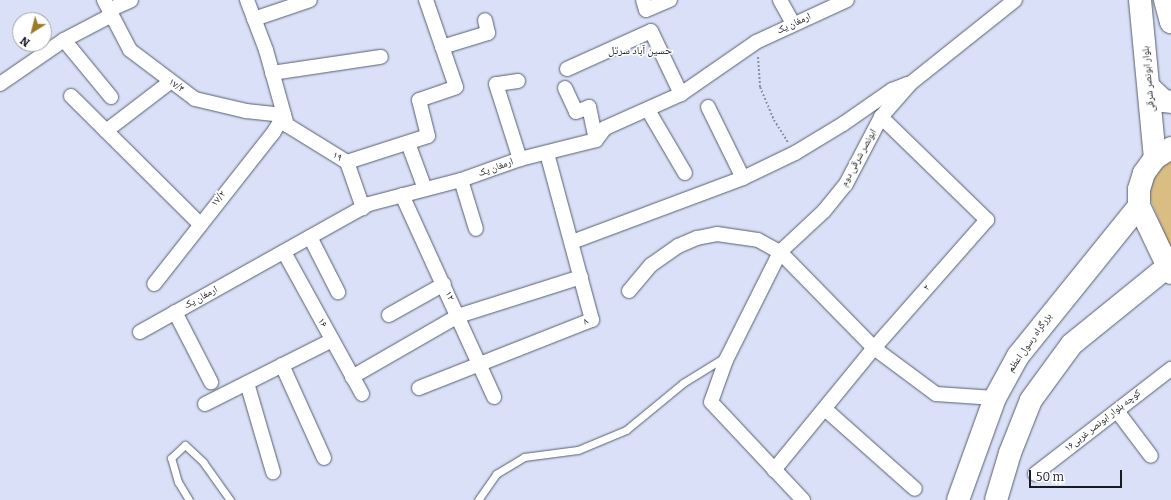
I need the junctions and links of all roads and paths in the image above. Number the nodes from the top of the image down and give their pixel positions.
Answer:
1 (132, 0) edge
2 (247, 0) edge
3 (310, 0) edge
4 (426, 0) edge
5 (643, 0) edge
6 (670, 0) edge
7 (780, 0) edge
8 (847, 0) edge
9 (1015, 0) edge
10 (1140, 0) edge
11 (1165, 0) edge
12 (108, 8) edge
13 (254, 19) junction
14 (485, 20) dead end
15 (1171, 22) edge
16 (793, 23) junction
17 (64, 40) junction
18 (756, 42) junction
19 (442, 48) junction
20 (381, 57) dead end
21 (567, 69) dead end
22 (272, 73) junction
23 (518, 81) dead end
24 (170, 82) junction
25 (911, 83) junction
26 (0, 84) edge
27 (564, 88) dead end
28 (1150, 88) junction
29 (681, 94) junction
30 (70, 96) dead end
31 (110, 97) dead end
32 (1171, 102) edge
33 (708, 107) dead end
34 (648, 110) junction
35 (881, 117) junction
36 (286, 120) junction
37 (106, 131) junction
38 (596, 140) junction
39 (408, 143) junction
40 (547, 153) junction
41 (795, 153) junction
42 (1163, 153) edge
43 (520, 159) junction
44 (347, 162) junction
45 (685, 173) dead end
46 (744, 178) junction
47 (461, 180) junction
48 (425, 189) junction
49 (402, 195) junction
50 (1139, 206) junction
51 (363, 208) junction
52 (200, 224) junction
53 (476, 229) dead end
54 (310, 237) junction
55 (572, 242) junction
56 (284, 252) junction
57 (780, 252) junction
58 (1169, 270) edge
59 (581, 277) junction
60 (154, 284) dead end
61 (444, 284) junction
62 (629, 290) dead end
63 (338, 292) dead end
64 (175, 312) junction
65 (389, 315) dead end
66 (458, 316) junction
67 (140, 332) dead end
68 (332, 340) junction
69 (874, 348) junction
70 (729, 354) junction
71 (282, 365) junction
72 (480, 365) junction
73 (1171, 369) edge
74 (352, 377) junction
75 (211, 382) dead end
76 (247, 383) junction
77 (419, 388) dead end
78 (362, 394) dead end
79 (494, 397) dead end
80 (995, 398) junction
81 (205, 404) dead end
82 (825, 409) junction
83 (1117, 411) junction
84 (1151, 456) dead end
85 (324, 458) dead end
86 (774, 470) junction
87 (273, 472) dead end
88 (1035, 474) dead end
89 (915, 489) dead end
90 (189, 500) edge
91 (230, 500) edge
92 (478, 500) edge
93 (803, 500) edge
94 (958, 500) edge
95 (996, 500) edge

1 - 12 street
2 - 13 street
3 - 13 street
4 - 19 street
5 - 6 street
7 - 16 street
8 - 16 street, ارمغان یک
9 - 25 street, ابونصر شرقی دوم
10 - 28 highway, بلوار ابونصر شرقی
11 - 15 highway
12 - 17 street
12 - 24 street, ۱۷/۴
13 - 22 street
14 - 19 street
16 - 18 street, ارمغان یک
17 - 26 street
17 - 31 street
18 - 29 street, ارمغان یک
18 - 41 path
19 - 39 street
20 - 22 street
21 - 29 street
22 - 36 street
23 - 43 street
24 - 36 street, ۱۷/۴
24 - 37 street
25 - 35 street, ابونصر شرقی دوم
25 - 41 street
27 - 38 street
28 - 32 highway
28 - 42 highway, بلوار ابونصر شرقی
29 - 34 street, ارمغان یک
30 - 37 street
33 - 46 street
34 - 38 street, ارمغان یک
34 - 45 street
35 - 57 street, ابونصر شرقی دوم
35 - 69 street, ۲
36 - 44 street, ۱۹
36 - 52 street, ۱۷/۲
37 - 52 street
38 - 40 street, ارمغان یک
39 - 44 street
39 - 48 street
40 - 43 street, ارمغان یک
40 - 55 street, ۸
41 - 46 street
42 - 50 highway
43 - 47 street, ارمغان یک
44 - 51 street, ۱۹
46 - 55 street
47 - 48 street, ارمغان یک
47 - 53 street
48 - 49 street, ارمغان یک
49 - 51 street, ارمغان یک
49 - 61 street, ۱۲
50 - 58 highway
50 - 80 highway, بزرگراه رسول اعظم
51 - 54 street, ارمغان یک
52 - 60 street, ۱۷/۲
54 - 56 street, ارمغان یک
54 - 63 street
55 - 59 street, ۸
56 - 64 street, ارمغان یک
56 - 68 street, ۱۶
57 - 62 street
57 - 69 street
57 - 70 street
58 - 95 highway
59 - 66 street
59 - 72 street, ۸
61 - 65 street
61 - 66 street, ۱۲
64 - 67 street, ارمغان یک
64 - 75 street
66 - 72 street, ۱۲
66 - 74 street
68 - 71 street
68 - 74 street, ۱۶
69 - 80 street
69 - 82 street, ۲
70 - 86 street
70 - 92 lane
71 - 76 street
71 - 85 street
72 - 77 street, ۸
72 - 79 street, ۱۲
73 - 83 street, کوچه بلوار ابونصر غربی۱۶
74 - 78 street, ۱۶
76 - 81 street
76 - 87 street
80 - 94 highway, بزرگراه رسول اعظم
82 - 86 street, ۲
82 - 89 street
83 - 84 street
83 - 88 street, کوچه بلوار ابونصر غربی۱۶
86 - 93 street
90 - 91 lane

